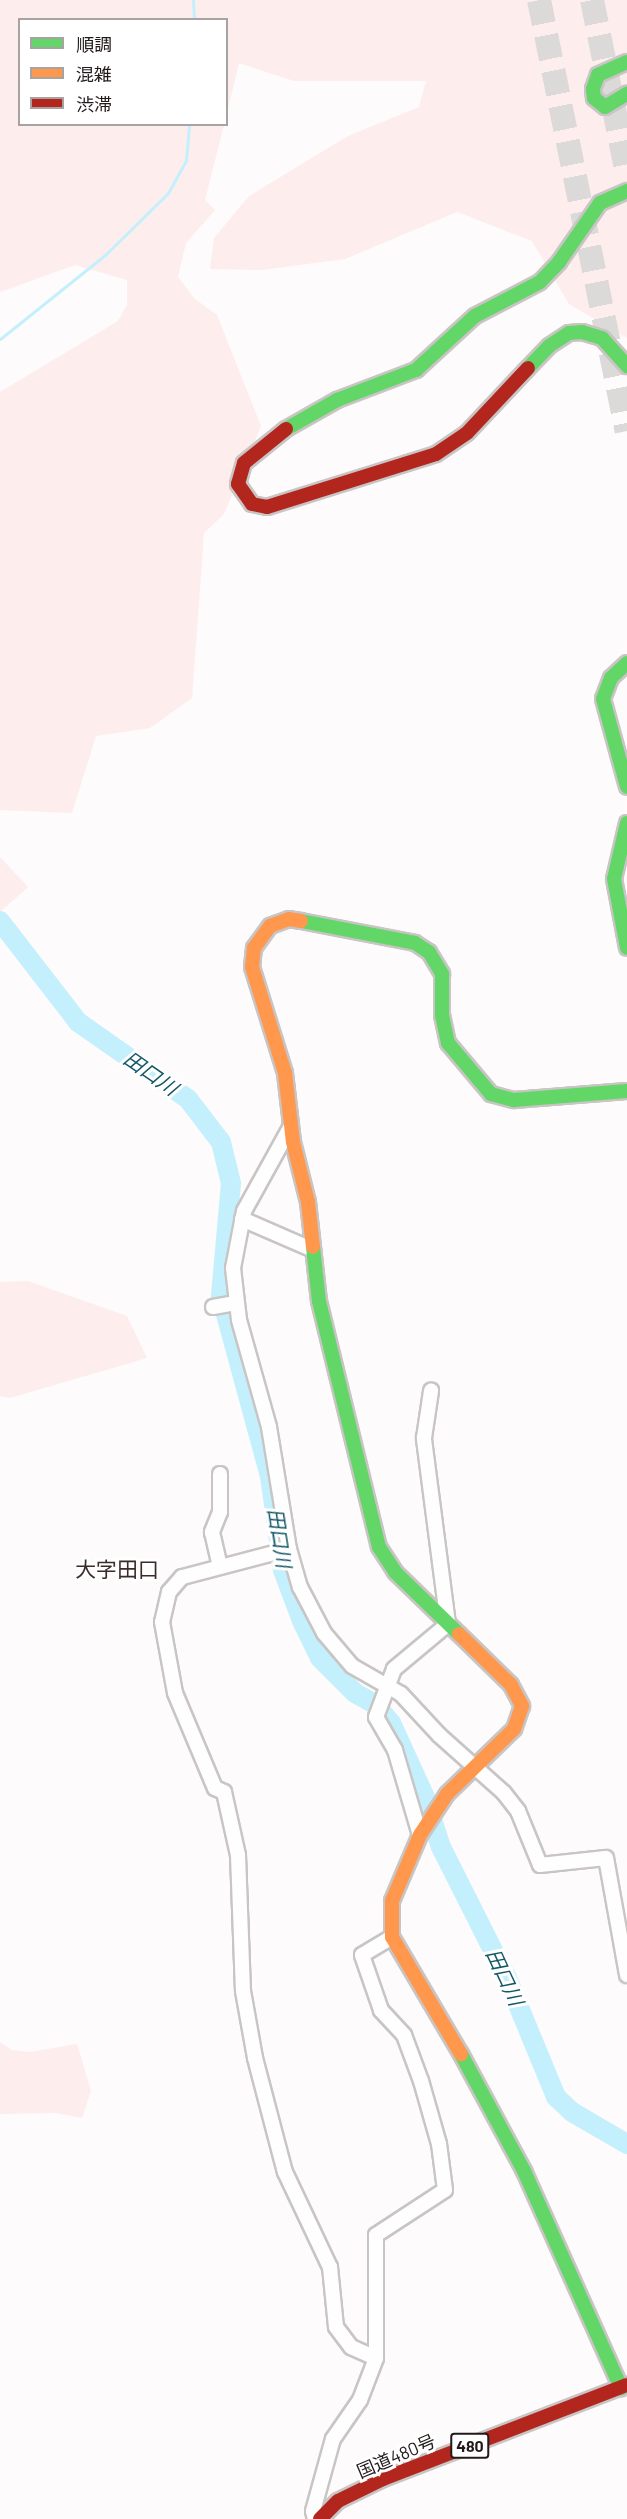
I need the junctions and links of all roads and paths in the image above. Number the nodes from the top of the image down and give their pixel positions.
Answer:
1 (627, 62) edge
2 (627, 94) edge
3 (627, 191) edge
4 (627, 366) edge
5 (627, 663) edge
6 (627, 787) edge
7 (627, 823) edge
8 (627, 948) edge
9 (627, 1091) edge
10 (291, 1126) junction
11 (242, 1219) junction
12 (311, 1248) junction
13 (234, 1303) junction
14 (215, 1306) dead end
15 (431, 1391) dead end
16 (220, 1474) dead end
17 (289, 1549) junction
18 (220, 1566) junction
19 (448, 1624) junction
20 (385, 1691) junction
21 (475, 1766) junction
22 (423, 1829) junction
23 (392, 1937) junction
24 (627, 1975) edge
25 (376, 2358) junction
26 (624, 2387) edge
27 (315, 2519) edge
28 (320, 2519) edge

1 - 2 main road
3 - 4 main road
5 - 6 main road
7 - 8 main road
9 - 10 main road
10 - 11 street
10 - 12 main road
11 - 12 street
11 - 13 street
12 - 19 main road
13 - 14 street
13 - 17 street
15 - 19 street
16 - 18 street
17 - 18 street
17 - 20 street
18 - 25 street
19 - 20 street
19 - 21 main road
20 - 21 street
20 - 22 street
21 - 22 main road
21 - 24 street
22 - 23 main road
23 - 25 street
23 - 26 main road
25 - 27 street
26 - 28 main road, 国道480号 / 480

